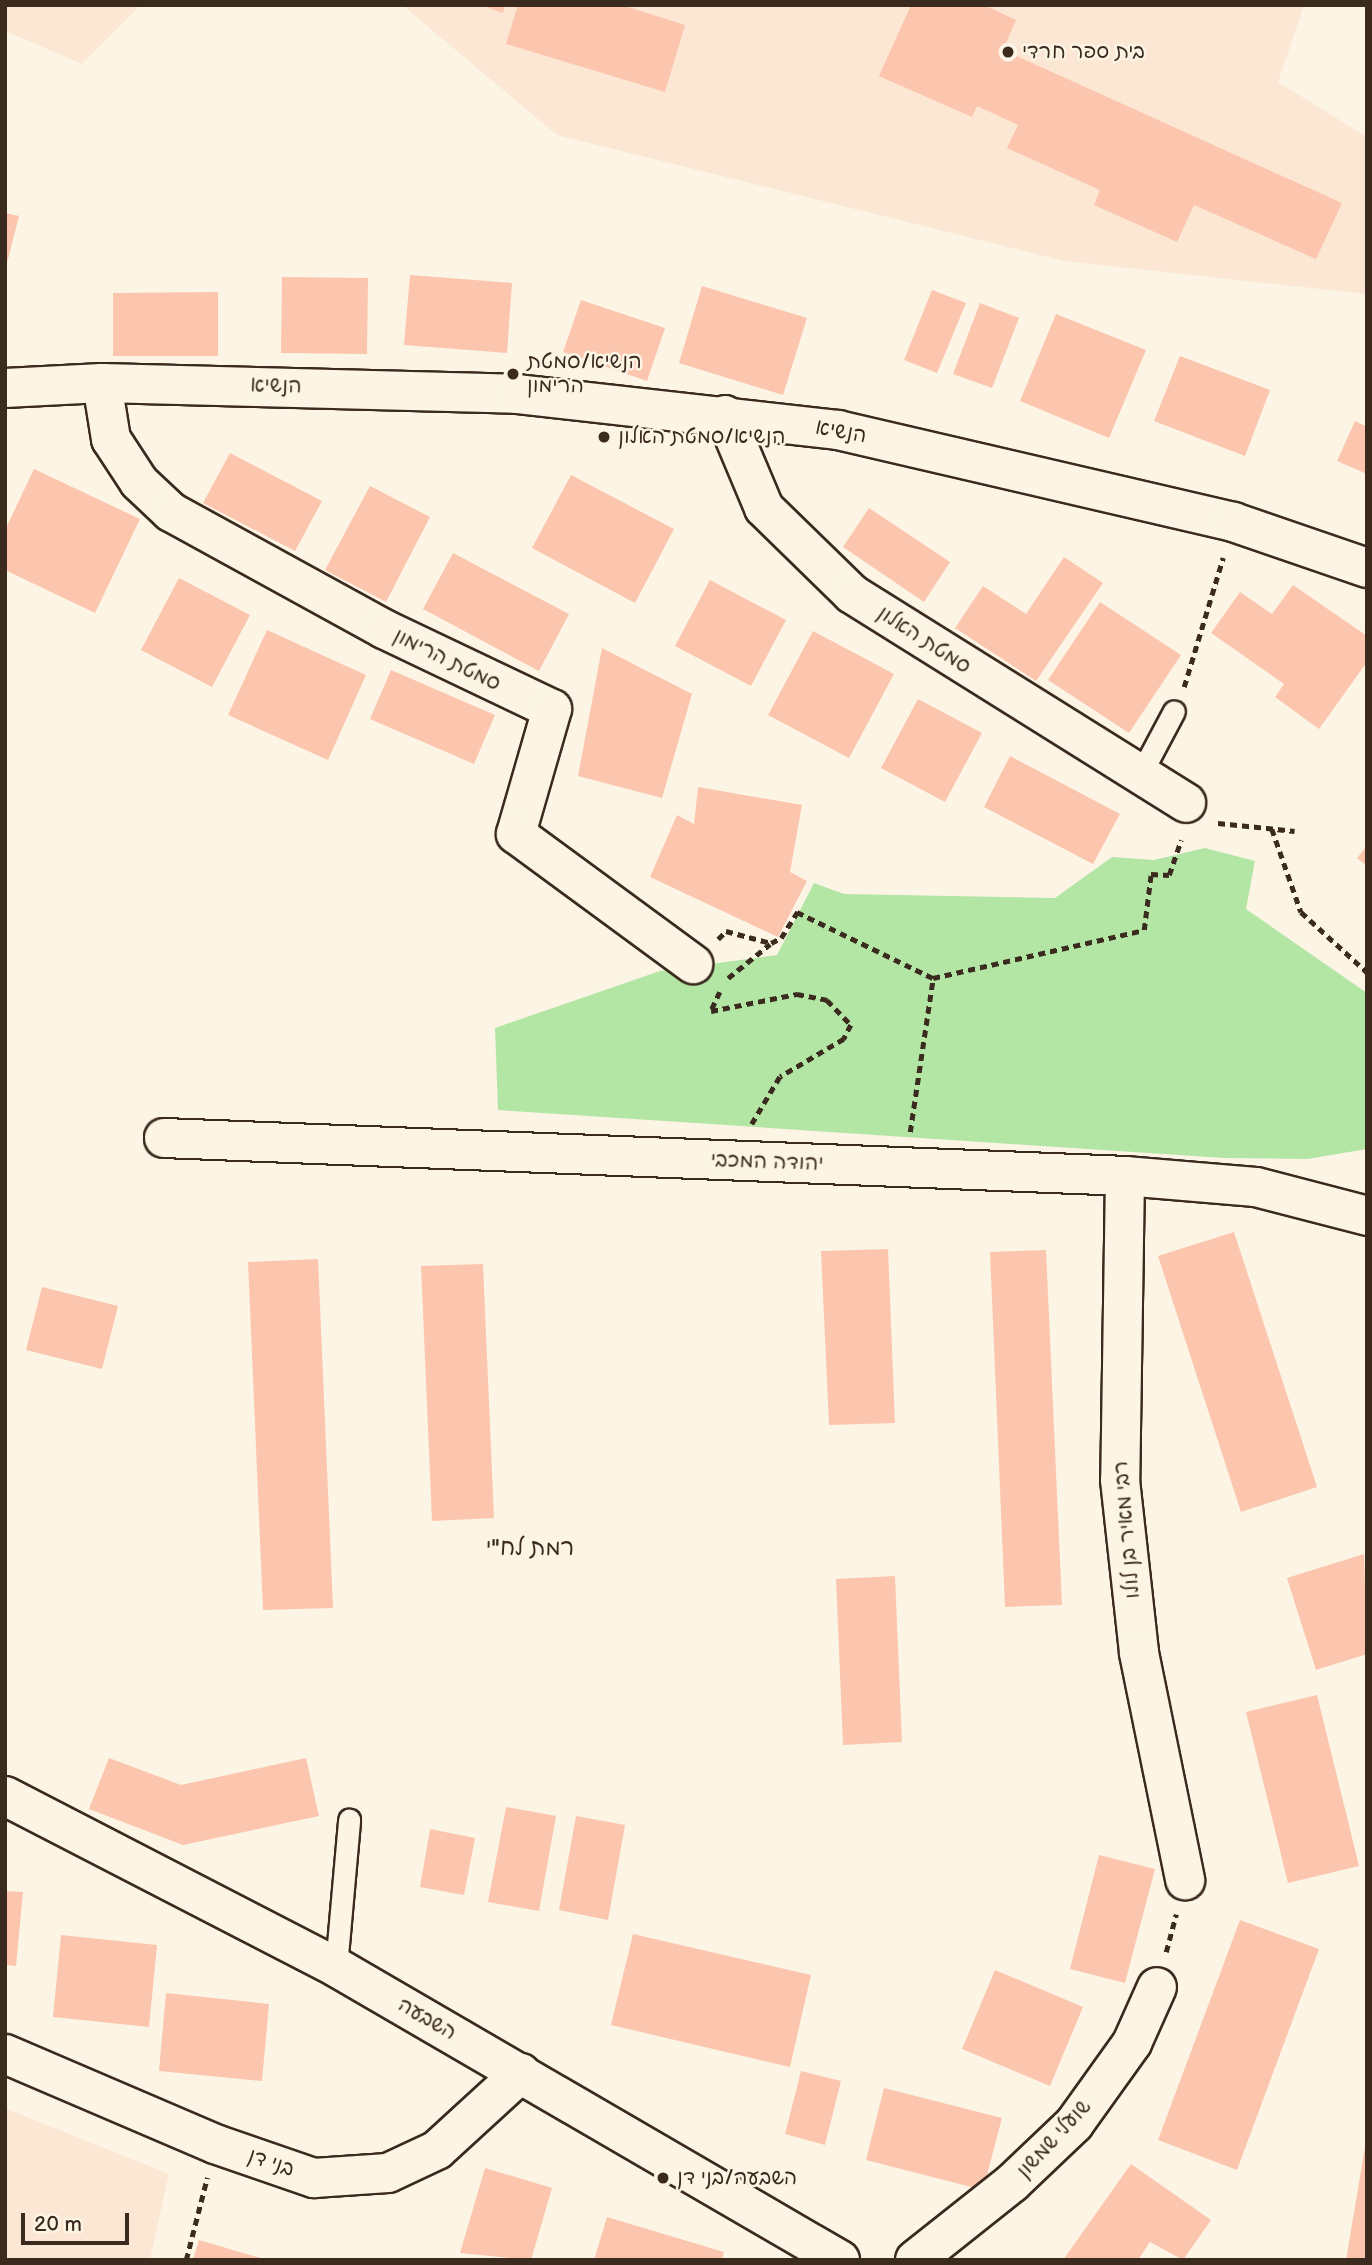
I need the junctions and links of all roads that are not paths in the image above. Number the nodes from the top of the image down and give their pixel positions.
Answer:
1 (102, 383) junction
2 (5, 388) edge
3 (725, 415) junction
4 (1367, 568) edge
5 (1174, 710) road end
6 (1140, 775) junction
7 (1187, 811) road end
8 (693, 964) road end
9 (164, 1138) dead end
10 (1125, 1176) junction
11 (1367, 1216) edge
12 (5, 1796) edge
13 (349, 1820) dead end
14 (1185, 1880) road end
15 (336, 1967) junction
16 (1157, 1987) road end
17 (5, 2054) edge
18 (521, 2073) junction
19 (839, 2260) edge
20 (915, 2260) edge

1 - 2 street, הנשיא
1 - 3 street, הנשיא
1 - 8 street, סמטת הרימון
3 - 4 street, הנשיא
3 - 6 street, סמטת האלון
5 - 6 lane
6 - 7 street, סמטת האלון
9 - 10 street, יהודה המכבי
10 - 11 street, יהודה המכבי
10 - 14 street, רבי מאיר בן לולו
12 - 15 street, השבעה
13 - 15 lane
15 - 18 street, השבעה
16 - 20 street, שועלי שמשון
17 - 18 street, בני דן
18 - 19 street, השבעה

